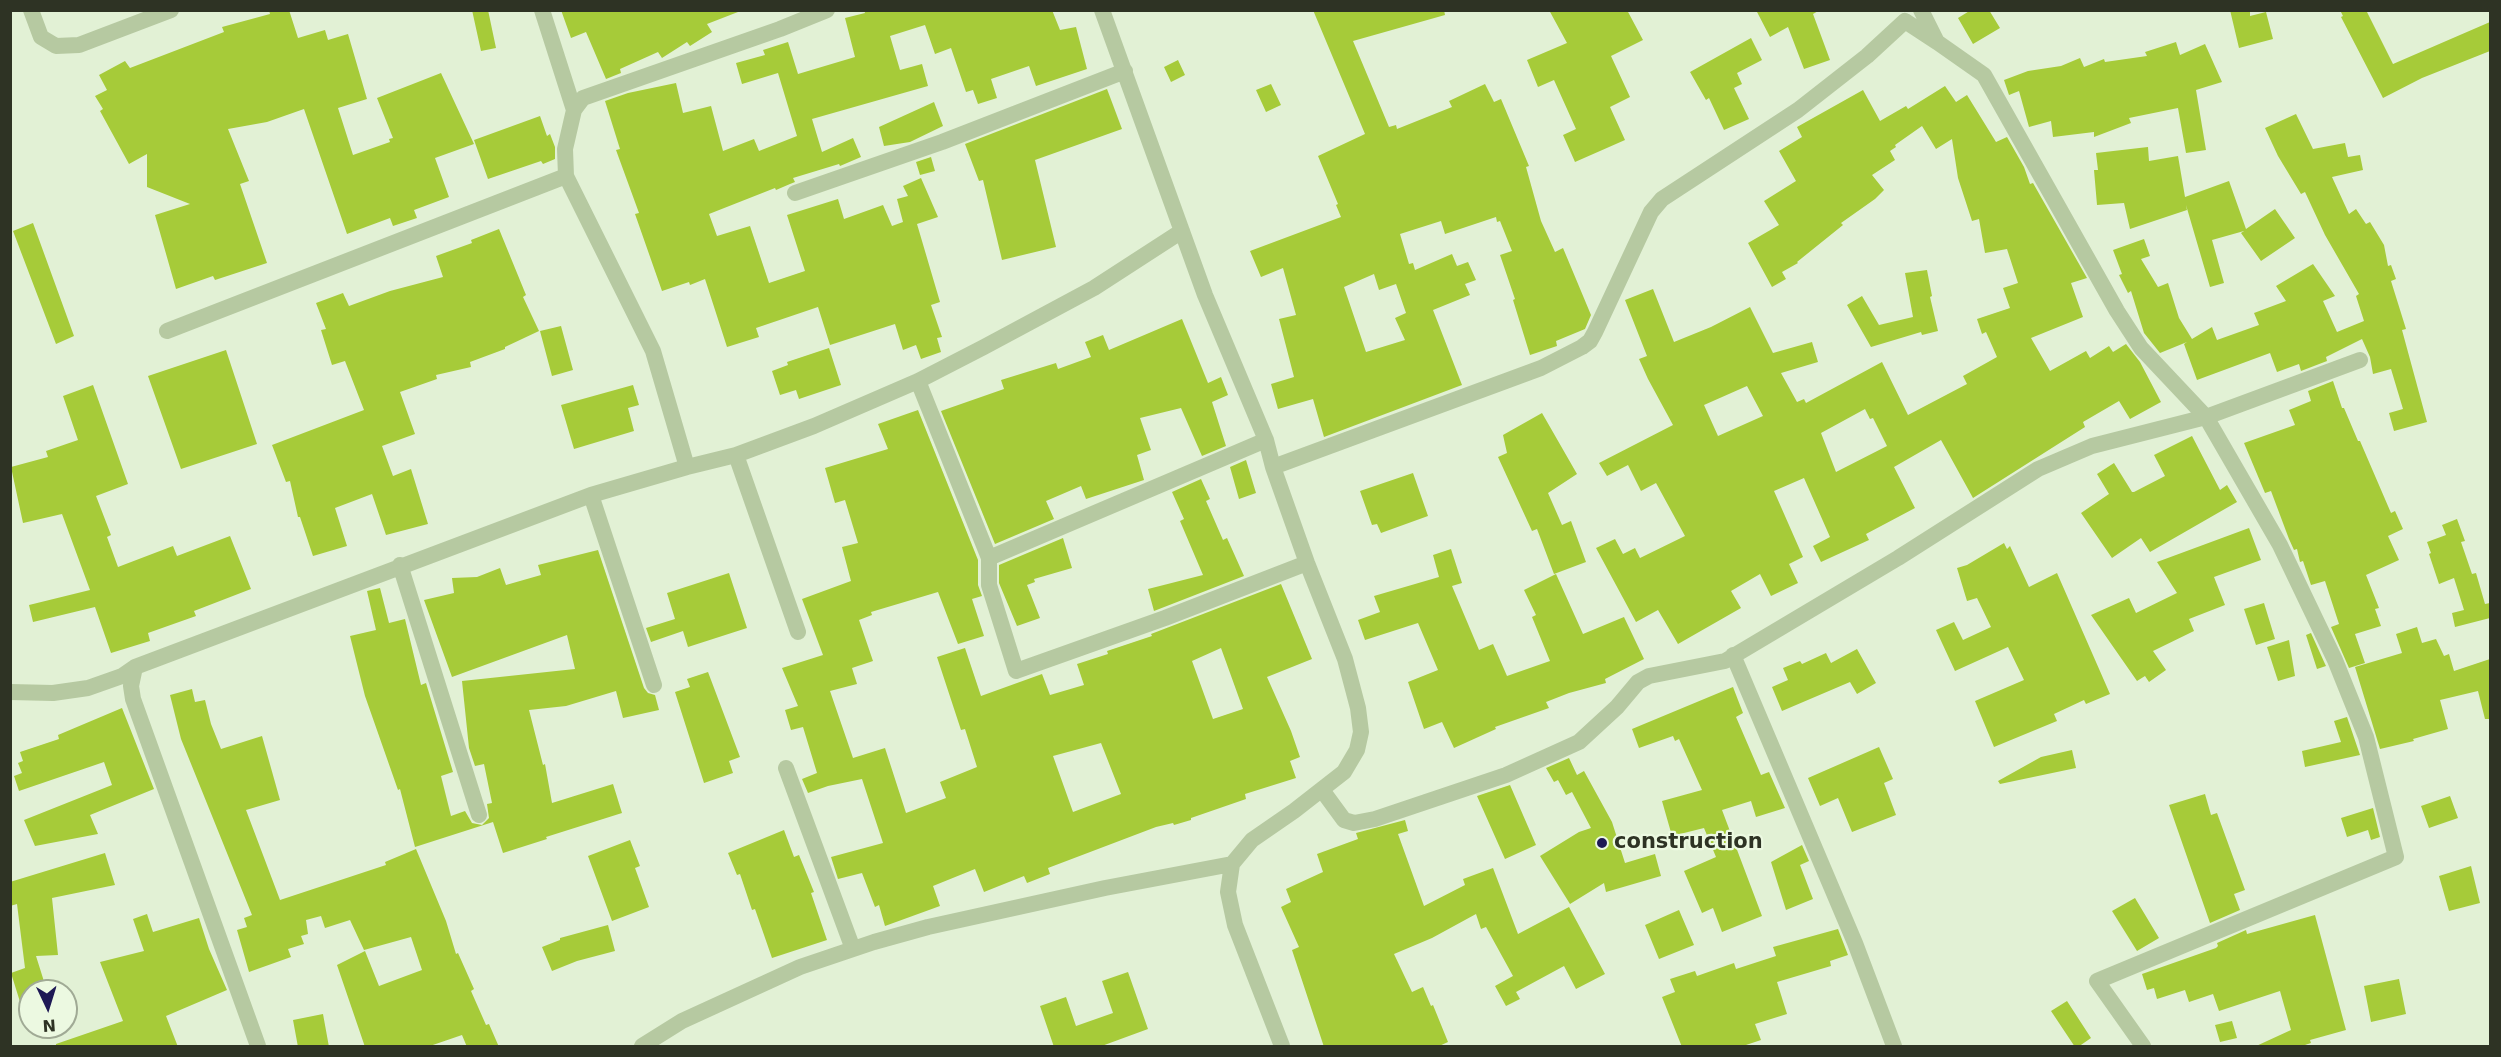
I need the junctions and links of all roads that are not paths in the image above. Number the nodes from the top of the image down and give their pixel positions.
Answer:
1 (31, 10) edge
2 (171, 10) edge
3 (542, 10) edge
4 (827, 10) edge
5 (1102, 10) edge
6 (1921, 10) edge
7 (1937, 42) junction
8 (1125, 71) junction
9 (574, 110) junction
10 (566, 176) junction
11 (795, 193) dead end
12 (1182, 231) junction
13 (167, 331) dead end
14 (2360, 360) dead end
15 (918, 381) junction
16 (2206, 417) junction
17 (1266, 440) junction
18 (736, 456) junction
19 (687, 467) junction
20 (1273, 467) junction
21 (591, 495) junction
22 (989, 558) junction
23 (1307, 563) junction
24 (400, 566) junction
25 (798, 633) dead end
26 (1733, 656) junction
27 (135, 667) junction
28 (654, 685) dead end
29 (10, 692) edge
30 (786, 768) dead end
31 (1322, 790) junction
32 (479, 815) dead end
33 (1232, 864) junction
34 (853, 949) junction
35 (258, 1047) edge
36 (642, 1047) edge
37 (1282, 1047) edge
38 (1894, 1047) edge
39 (2143, 1047) edge

1 - 2 street
3 - 9 street
4 - 9 street
5 - 8 street
6 - 7 street
7 - 16 street
7 - 20 street
8 - 11 street
8 - 12 street
9 - 10 street
10 - 13 street
10 - 19 street
12 - 15 street
12 - 17 street
14 - 16 street
15 - 18 street
15 - 22 street
16 - 26 street
16 - 39 street
17 - 20 street
17 - 22 street
18 - 19 street
18 - 25 street
19 - 21 street
20 - 23 street
21 - 24 street
21 - 28 street
22 - 23 street
23 - 31 street
24 - 27 street
24 - 32 street
26 - 31 street
26 - 38 street
27 - 29 street
27 - 35 street
30 - 34 street
31 - 33 street
33 - 34 street
33 - 37 street
34 - 36 street

